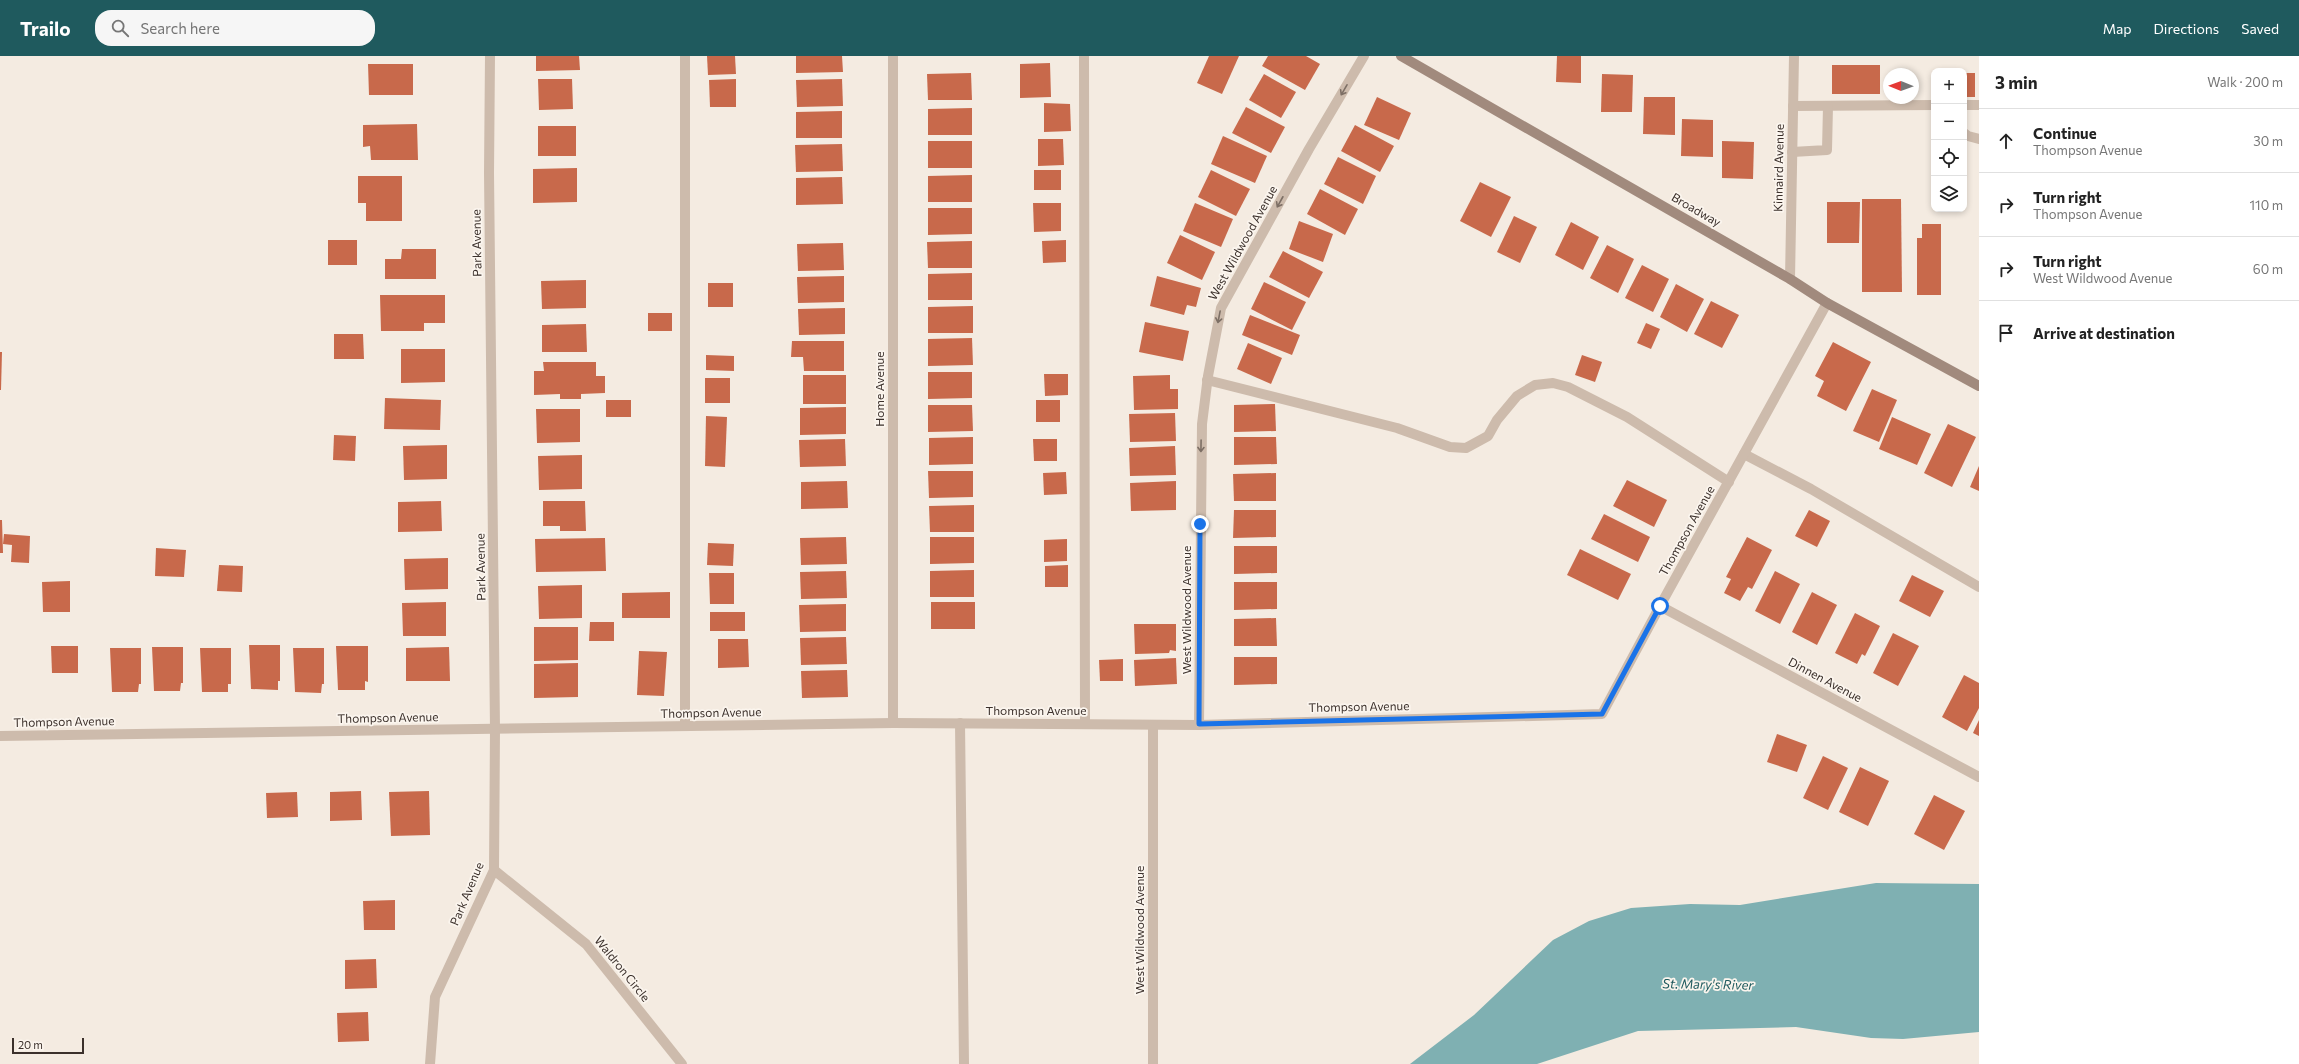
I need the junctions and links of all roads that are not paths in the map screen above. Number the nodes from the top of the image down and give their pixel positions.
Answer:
1 (490, 56) edge
2 (685, 56) edge
3 (893, 56) edge
4 (1084, 56) edge
5 (1364, 56) edge
6 (1401, 56) edge
7 (1794, 56) edge
8 (1931, 105) edge
9 (1967, 105) edge
10 (1979, 105) edge
11 (1793, 106) junction
12 (1828, 106) junction
13 (1967, 135) edge
14 (1979, 139) edge
15 (1792, 152) junction
16 (1790, 280) junction
17 (1828, 303) junction
18 (1207, 380) junction
19 (1979, 386) edge
20 (1744, 454) junction
21 (1729, 482) junction
22 (1979, 587) edge
23 (1660, 606) junction
24 (893, 723) junction
25 (960, 723) junction
26 (1085, 724) junction
27 (1199, 724) junction
28 (1154, 725) junction
29 (685, 726) junction
30 (496, 729) junction
31 (0, 736) edge
32 (1979, 777) edge
33 (494, 870) junction
34 (430, 1064) edge
35 (682, 1064) edge
36 (964, 1064) edge
37 (1153, 1064) edge

1 - 30 street, Park Avenue
2 - 29 street
3 - 24 street, Home Avenue
4 - 26 street
5 -> 18 street, West Wildwood Avenue
6 - 16 main road, Broadway
7 - 11 street, Kinnaird Avenue
8 - 12 street
9 - 10 street
11 - 12 street
11 - 15 street, Kinnaird Avenue
12 - 15 street
13 - 14 street
15 - 16 street, Kinnaird Avenue
16 - 17 main road, Broadway
17 - 19 main road, Broadway
17 - 20 street, Thompson Avenue
18 - 21 street
18 -> 27 street, West Wildwood Avenue
20 - 21 street, Thompson Avenue
20 - 22 street
21 - 23 street, Thompson Avenue
23 - 27 street, Thompson Avenue
23 - 32 street, Dinnen Avenue
24 - 25 street, Thompson Avenue
24 - 29 street, Thompson Avenue
25 - 26 street, Thompson Avenue
25 - 36 street
26 - 28 street, Thompson Avenue
27 - 28 street, Thompson Avenue
28 - 37 street, West Wildwood Avenue
29 - 30 street, Thompson Avenue
30 - 31 street, Thompson Avenue
30 - 33 street, Park Avenue
33 - 34 street, Park Avenue
33 - 35 street, Waldron Circle

